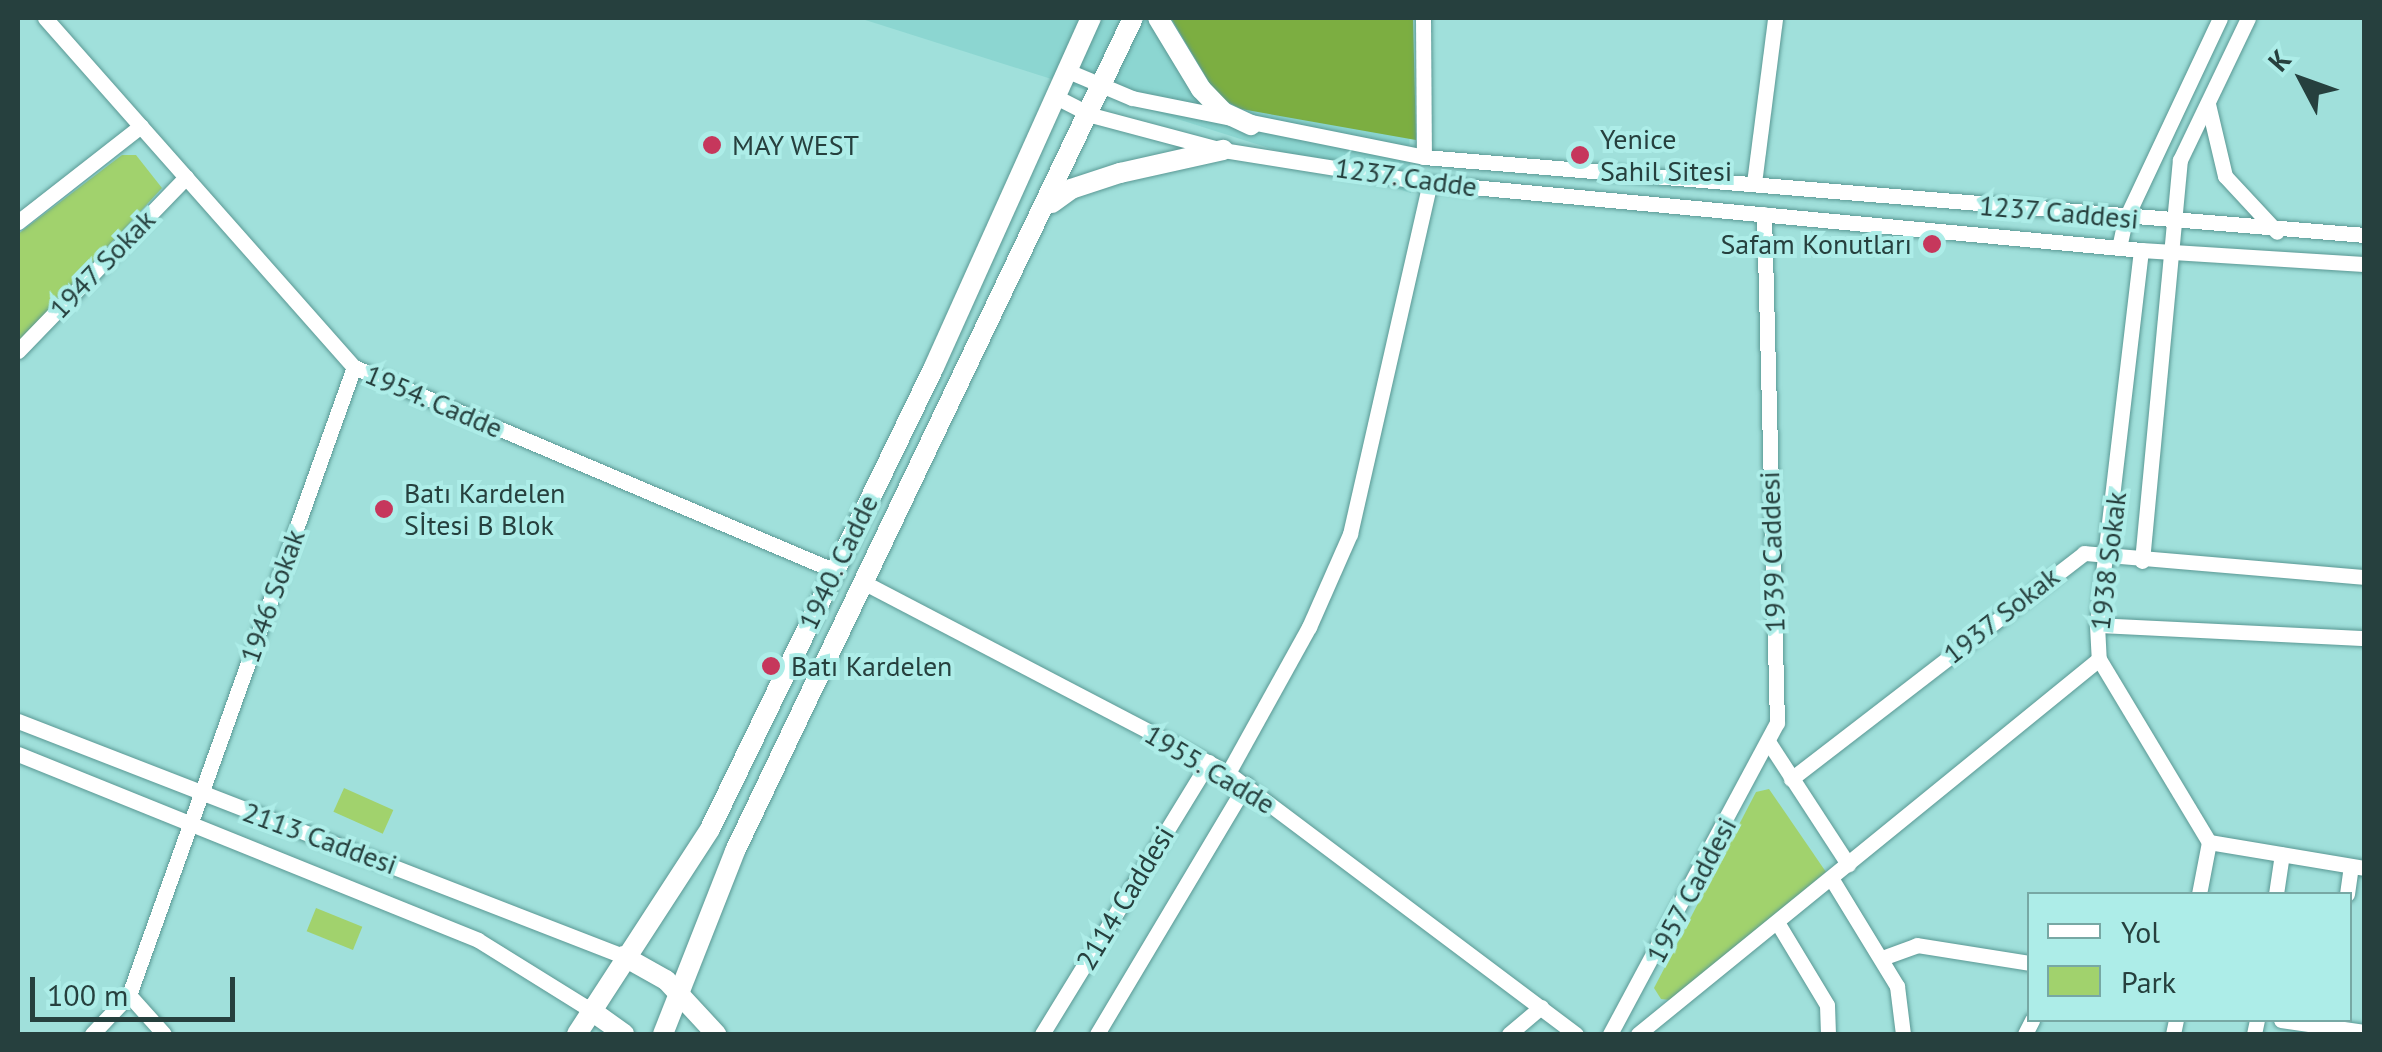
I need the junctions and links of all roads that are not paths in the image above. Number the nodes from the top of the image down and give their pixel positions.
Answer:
1 (45, 18) edge
2 (1091, 18) edge
3 (1134, 18) edge
4 (1158, 18) edge
5 (1423, 18) edge
6 (1775, 18) edge
7 (2220, 18) edge
8 (2248, 18) edge
9 (1068, 71) junction
10 (1102, 87) junction
11 (1056, 98) junction
12 (2207, 100) junction
13 (1092, 115) junction
14 (1250, 124) junction
15 (141, 126) junction
16 (1223, 150) junction
17 (1424, 157) junction
18 (186, 177) junction
19 (1430, 183) junction
20 (1754, 183) junction
21 (1046, 207) junction
22 (1764, 214) junction
23 (2125, 220) junction
24 (2170, 221) junction
25 (18, 222) edge
26 (2276, 232) junction
27 (2364, 235) edge
28 (2119, 248) junction
29 (2140, 250) junction
30 (2170, 252) junction
31 (2364, 264) edge
32 (18, 351) edge
33 (354, 368) junction
34 (2105, 558) junction
35 (2142, 561) junction
36 (833, 570) junction
37 (2364, 577) edge
38 (865, 582) junction
39 (2096, 624) junction
40 (2364, 638) edge
41 (2099, 659) junction
42 (18, 721) edge
43 (1769, 743) junction
44 (18, 754) edge
45 (1208, 762) junction
46 (1228, 772) junction
47 (1791, 779) junction
48 (1246, 784) junction
49 (200, 793) junction
50 (189, 824) junction
51 (2209, 842) junction
52 (2282, 854) junction
53 (1848, 864) junction
54 (2358, 867) edge
55 (1832, 878) junction
56 (2200, 892) edge
57 (2276, 892) edge
58 (2348, 892) edge
59 (1778, 922) junction
60 (623, 956) junction
61 (1882, 958) junction
62 (2027, 962) edge
63 (680, 993) junction
64 (129, 995) junction
65 (1541, 1008) junction
66 (589, 1009) junction
67 (2294, 1022) edge
68 (2327, 1027) edge
69 (2364, 1032) edge
70 (92, 1034) edge
71 (164, 1034) edge
72 (577, 1034) edge
73 (624, 1034) edge
74 (663, 1034) edge
75 (716, 1034) edge
76 (1042, 1034) edge
77 (1097, 1034) edge
78 (1509, 1034) edge
79 (1576, 1034) edge
80 (1610, 1034) edge
81 (1638, 1034) edge
82 (1828, 1034) edge
83 (1903, 1034) edge

1 - 15 street, 1954. Cadde
2 - 9 main road, 1940. Cadde
3 - 10 main road, 1940. Cadde
4 - 14 main road
5 - 17 street
6 - 20 street
7 - 23 street
8 - 12 street, 1938 Sokak
9 - 10 street, 1237. Cadde
9 - 11 main road, 1940. Cadde
10 - 13 main road, 1940. Cadde
10 - 14 street, 1237. Cadde
11 - 13 street, 1237. Cadde
11 - 36 main road, 1940. Cadde
12 - 24 street, 1938 Sokak
12 - 26 street
13 - 16 street, 1237. Cadde
13 - 21 main road, 1940. Cadde
14 - 17 street, 1237. Cadde
15 - 18 street, 1954. Cadde
15 - 25 street
16 - 19 street, 1237. Cadde
16 - 21 main road
17 - 20 street, 1237. Cadde
18 - 32 street, 1947 Sokak
18 - 33 street, 1954. Cadde
19 - 22 street, 1237. Cadde
19 - 46 street
20 - 23 street, 1237 Caddesi
21 - 38 main road, 1940. Cadde
22 - 28 street, 1237 Caddesi
22 - 43 street, 1939 Caddesi
23 - 24 street, 1237 Caddesi
23 - 28 street
24 - 26 street, 1237 Caddesi
24 - 30 street, 1938 Sokak
26 - 27 street, 1237 Caddesi
28 - 29 street, 1237 Caddesi
29 - 30 street, 1237 Caddesi
29 - 34 street, 1938 Sokak
30 - 31 street, 1237 Caddesi
30 - 35 street, 1938 Sokak
33 - 36 street, 1954. Cadde
33 - 49 street, 1946 Sokak
34 - 35 street, 1937 Sokak
34 - 39 street, 1938 Sokak
34 - 47 street, 1937 Sokak
35 - 37 street, 1937 Sokak
36 - 60 main road, 1940. Cadde
38 - 45 street, 1955. Cadde
38 - 63 main road, 1940. Cadde
39 - 40 street
39 - 41 street, 1938 Sokak
41 - 51 street, 1938 Sokak
41 - 53 street
42 - 49 street, 2113 Caddesi
43 - 47 street
43 - 80 street, 1957 Caddesi
44 - 50 street, 2113 Caddesi
45 - 46 street, 1955. Cadde
45 - 76 street, 2114 Caddesi
46 - 48 street, 1955. Cadde
47 - 53 street
48 - 65 street, 1955. Cadde
48 - 77 street, 2114 Caddesi
49 - 50 street, 1946 Sokak
49 - 60 street, 2113 Caddesi
50 - 64 street, 1946 Sokak
50 - 66 street, 2113 Caddesi
51 - 52 street
51 - 56 street
52 - 54 street
52 - 57 street
53 - 55 street
54 - 58 street
55 - 59 street
55 - 61 street
59 - 81 street
59 - 82 street
60 - 63 main road
60 - 66 main road, 1940. Cadde
61 - 62 street
61 - 83 street
63 - 74 main road, 1940. Cadde
63 - 75 main road
64 - 70 street
64 - 71 street
65 - 78 street
65 - 79 street, 1955. Cadde
66 - 72 main road, 1940. Cadde
66 - 73 main road
67 - 68 street
68 - 69 street

